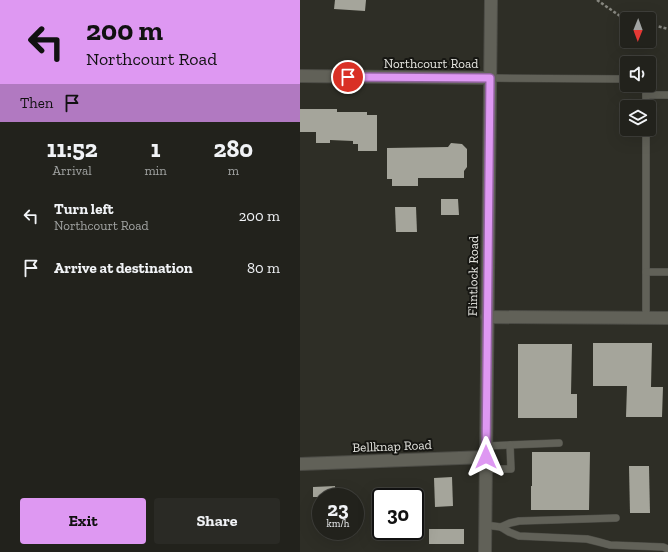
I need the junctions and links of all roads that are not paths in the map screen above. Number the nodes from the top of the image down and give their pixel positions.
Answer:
1 (491, 0) edge
2 (300, 76) edge
3 (490, 78) junction
4 (620, 79) edge
5 (646, 95) joint
6 (668, 95) edge
7 (646, 100) edge
8 (646, 136) edge
9 (646, 272) junction
10 (668, 272) edge
11 (487, 317) junction
12 (646, 318) junction
13 (668, 318) edge
14 (559, 444) dead end
15 (510, 445) junction
16 (486, 451) junction
17 (300, 464) edge
18 (486, 469) junction
19 (616, 518) dead end
20 (485, 525) junction
21 (501, 527) junction
22 (668, 549) edge
23 (484, 552) edge

1 - 3 street, Flintlock Road
2 - 3 street, Northcourt Road
3 - 4 lane
3 - 11 street, Flintlock Road
5 - 6 lane
5 - 7 lane
8 - 9 lane
9 - 10 lane
9 - 12 lane
11 - 12 street
11 - 16 street, Flintlock Road
12 - 13 street
14 - 15 lane
15 - 16 lane
15 - 18 lane
16 - 17 street, Bellknap Road
16 - 18 street, Flintlock Road
18 - 20 street, Flintlock Road
19 - 21 lane
20 - 21 lane
20 - 23 street, Flintlock Road
21 - 22 lane

